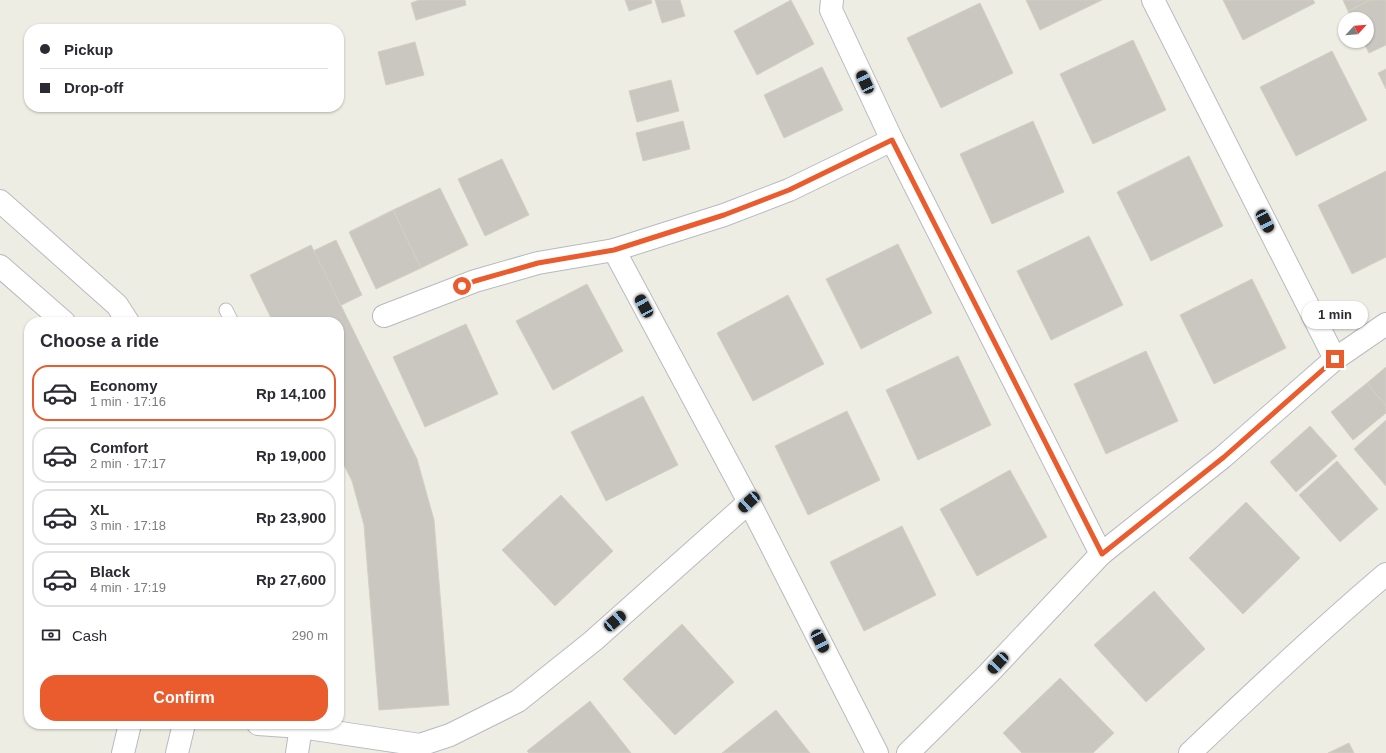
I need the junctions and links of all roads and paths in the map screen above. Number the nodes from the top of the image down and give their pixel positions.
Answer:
1 (832, 0) edge
2 (1153, 0) edge
3 (892, 140) junction
4 (0, 201) edge
5 (614, 250) junction
6 (0, 266) edge
7 (384, 316) dead end
8 (58, 317) edge
9 (125, 317) edge
10 (1386, 324) edge
11 (1335, 359) junction
12 (749, 502) junction
13 (1102, 554) junction
14 (1386, 574) edge
15 (129, 729) edge
16 (183, 729) edge
17 (301, 729) edge
18 (318, 729) edge
19 (422, 749) edge
20 (123, 753) edge
21 (177, 753) edge
22 (297, 753) edge
23 (877, 753) edge
24 (908, 753) edge
25 (1190, 753) edge

1 - 3 street
2 - 11 street
3 - 5 street
3 - 13 street
4 - 9 street
5 - 7 street
5 - 12 street
6 - 8 street
10 - 11 street
11 - 13 street
12 - 19 street
12 - 23 street
13 - 24 street
14 - 25 street
15 - 20 street
16 - 21 street
17 - 22 street
18 - 19 street

